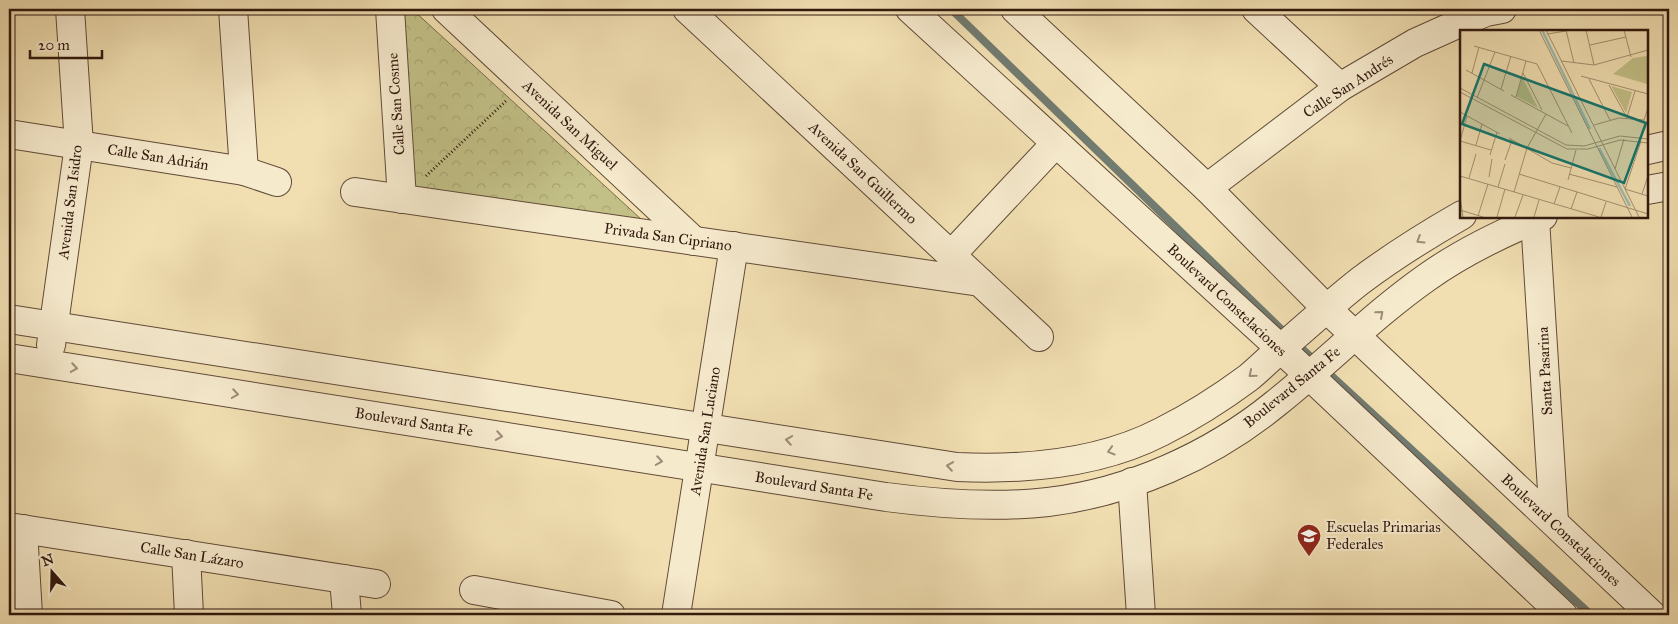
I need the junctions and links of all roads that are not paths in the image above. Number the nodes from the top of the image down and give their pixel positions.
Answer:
1 (70, 9) edge
2 (233, 9) edge
3 (390, 9) edge
4 (446, 9) edge
5 (687, 9) edge
6 (910, 9) edge
7 (1015, 9) edge
8 (1256, 9) edge
9 (1489, 10) edge
10 (1340, 87) junction
11 (9, 134) edge
12 (1056, 143) junction
13 (79, 145) junction
14 (1669, 145) edge
15 (1648, 150) edge
16 (244, 171) junction
17 (277, 182) dead end
18 (1669, 186) edge
19 (1207, 188) junction
20 (1648, 190) edge
21 (355, 192) dead end
22 (402, 199) junction
23 (1460, 216) edge
24 (1539, 218) edge
25 (694, 241) junction
26 (734, 246) junction
27 (951, 255) junction
28 (980, 282) junction
29 (1320, 315) junction
30 (9, 320) edge
31 (54, 326) junction
32 (1039, 337) dead end
33 (1349, 341) junction
34 (1285, 345) junction
35 (9, 358) edge
36 (48, 364) junction
37 (1315, 372) junction
38 (705, 427) junction
39 (699, 467) junction
40 (1132, 482) junction
41 (1554, 522) junction
42 (16, 528) edge
43 (186, 554) junction
44 (344, 579) junction
45 (376, 584) dead end
46 (474, 590) dead end
47 (512, 606) edge
48 (28, 615) edge
49 (189, 615) edge
50 (347, 615) edge
51 (611, 615) edge
52 (676, 615) edge
53 (1141, 615) edge
54 (1563, 615) edge
55 (1652, 615) edge

1 - 13 street, Avenida San Isidro
2 - 16 street
3 - 22 street, Calle San Cosme
4 - 25 street, Avenida San Miguel
5 - 27 street, Avenida San Guillermo
6 - 12 street, Boulevard Constelaciones
7 - 19 street, Boulevard Constelaciones
8 - 10 street
9 - 10 street, Calle San Andrés
10 - 19 street, Calle San Andrés
11 - 13 street, Calle San Adrián
12 - 27 street
12 - 34 street, Boulevard Constelaciones
13 - 16 street, Calle San Adrián
13 - 31 street, Avenida San Isidro
14 - 15 street
16 - 17 street, Calle San Adrián
18 - 20 street
19 - 29 street, Boulevard Constelaciones
21 - 22 street, Privada San Cipriano
22 - 25 street, Privada San Cipriano
23 -> 29 street
33 -> 24 street, Boulevard Santa Fe
24 - 41 street, Santa Pasarina
25 - 26 street, Privada San Cipriano
26 - 28 street, Privada San Cipriano
26 - 38 street, Avenida San Luciano
27 - 28 street, Avenida San Guillermo
28 - 32 street, Avenida San Guillermo
29 - 33 street, Boulevard Constelaciones
29 - 34 street
30 - 31 street
31 - 36 street, Avenida San Isidro
31 - 38 street
33 - 37 street, Boulevard Santa Fe
33 - 41 street, Boulevard Constelaciones
34 - 37 street, Boulevard Constelaciones
34 -> 38 street
35 - 36 street, Boulevard Santa Fe
36 -> 39 street, Boulevard Santa Fe
37 - 40 street, Boulevard Santa Fe
37 - 54 street, Boulevard Constelaciones
38 - 39 street, Avenida San Luciano
39 - 40 street, Boulevard Santa Fe
39 - 52 street, Avenida San Luciano
40 - 53 street
41 - 55 street, Boulevard Constelaciones
42 - 43 street, Calle San Lázaro
42 - 48 street
43 - 44 street, Calle San Lázaro
43 - 49 street
44 - 45 street, Calle San Lázaro
44 - 50 street
46 - 47 street
47 - 51 street

